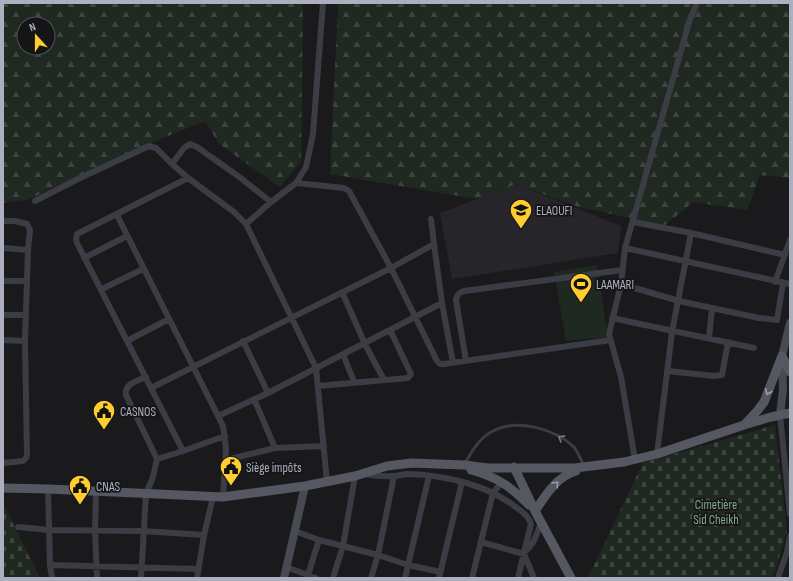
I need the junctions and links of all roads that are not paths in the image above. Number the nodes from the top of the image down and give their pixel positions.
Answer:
1 (323, 3) edge
2 (697, 3) edge
3 (172, 164) junction
4 (188, 178) junction
5 (296, 183) junction
6 (35, 201) dead end
7 (271, 202) junction
8 (117, 215) junction
9 (431, 219) dead end
10 (3, 221) edge
11 (633, 222) junction
12 (246, 224) junction
13 (691, 233) junction
14 (127, 236) junction
15 (790, 240) edge
16 (434, 244) junction
17 (3, 248) edge
18 (626, 248) junction
19 (28, 250) junction
20 (785, 255) junction
21 (84, 258) junction
22 (687, 261) junction
23 (391, 268) junction
24 (144, 269) junction
25 (622, 270) junction
26 (3, 281) edge
27 (26, 281) junction
28 (775, 282) junction
29 (621, 284) junction
30 (787, 284) edge
31 (102, 289) junction
32 (342, 292) junction
33 (679, 301) junction
34 (442, 303) junction
35 (712, 308) junction
36 (3, 315) edge
37 (26, 315) junction
38 (292, 317) junction
39 (414, 317) junction
40 (612, 318) junction
41 (169, 319) junction
42 (777, 320) junction
43 (790, 322) edge
44 (390, 330) junction
45 (672, 332) junction
46 (709, 338) junction
47 (3, 340) edge
48 (611, 340) junction
49 (25, 341) junction
50 (127, 341) junction
51 (243, 341) junction
52 (728, 342) junction
53 (365, 344) junction
54 (754, 348) dead end
55 (343, 354) junction
56 (786, 357) edge
57 (466, 360) junction
58 (453, 363) junction
59 (193, 368) junction
60 (316, 368) junction
61 (668, 371) junction
62 (790, 372) edge
63 (146, 377) junction
64 (384, 380) junction
65 (354, 382) junction
66 (318, 386) junction
67 (151, 388) junction
68 (268, 393) junction
69 (254, 399) junction
70 (790, 413) edge
71 (780, 415) junction
72 (218, 416) junction
73 (744, 425) junction
74 (225, 436) junction
75 (324, 446) junction
76 (275, 448) junction
77 (183, 451) junction
78 (658, 454) junction
79 (156, 458) junction
80 (226, 460) junction
81 (635, 460) junction
82 (3, 463) edge
83 (446, 464) junction
84 (464, 465) junction
85 (514, 467) junction
86 (585, 467) junction
87 (360, 475) junction
88 (394, 476) junction
89 (429, 476) junction
90 (327, 482) junction
91 (462, 482) junction
92 (502, 482) junction
93 (305, 486) junction
94 (3, 488) edge
95 (48, 488) junction
96 (96, 492) junction
97 (493, 493) junction
98 (146, 494) junction
99 (213, 497) junction
100 (223, 497) junction
101 (789, 501) edge
102 (534, 511) junction
103 (790, 514) edge
104 (541, 522) junction
105 (18, 527) dead end
106 (49, 530) junction
107 (295, 530) junction
108 (95, 531) junction
109 (143, 531) junction
110 (204, 535) junction
111 (790, 536) edge
112 (319, 540) junction
113 (481, 542) junction
114 (342, 546) junction
115 (788, 552) edge
116 (524, 553) junction
117 (378, 555) junction
118 (50, 565) junction
119 (408, 565) junction
120 (97, 567) junction
121 (141, 567) junction
122 (286, 567) junction
123 (198, 569) junction
124 (440, 575) edge
125 (307, 576) edge
126 (52, 578) edge
127 (98, 578) edge
128 (141, 578) edge
129 (199, 578) edge
130 (284, 578) edge
131 (316, 578) edge
132 (333, 578) edge
133 (371, 578) edge
134 (405, 578) edge
135 (472, 578) edge
136 (518, 578) edge
137 (534, 578) edge
138 (571, 578) edge
139 (778, 578) edge

1 - 5 street
2 - 11 street
3 - 4 street
3 - 6 street
3 - 7 street
4 - 8 street
4 - 12 street
5 - 7 street
5 - 23 street
7 - 12 street
8 - 14 street
8 - 21 street
9 - 16 street
10 - 19 street
11 - 13 street
11 - 18 street
12 - 38 street
13 - 20 street
13 - 22 street
14 - 21 street
14 - 24 street
15 - 20 street
16 - 23 street
16 - 34 street
17 - 19 street
18 - 22 street
18 - 25 street
19 - 27 street
20 - 28 street
21 - 31 street
22 - 28 street
22 - 33 street
23 - 32 street
23 - 39 street
24 - 31 street
24 - 41 street
25 - 29 street
25 - 57 street
26 - 27 street
27 - 37 street
28 - 30 street
29 - 33 street
29 - 40 street
30 - 42 street
31 - 50 street
32 - 38 street
32 - 53 street
33 - 35 street
33 - 45 street
34 - 39 street
34 - 58 street
35 - 42 street
35 - 46 street
36 - 37 street
37 - 49 street
38 - 51 street
38 - 60 street
39 - 44 street
39 - 58 street
40 - 45 street
40 - 48 street
41 - 50 street
41 - 59 street
42 - 43 street
43 - 56 street
44 - 53 street
44 - 64 street
45 - 46 street
45 - 61 street
46 - 52 street
47 - 49 street
48 - 57 street
48 - 81 street
49 - 82 street
50 - 63 street
51 - 59 street
51 - 68 street
52 - 54 street
52 - 61 street
53 - 55 street
53 - 64 street
55 - 60 street
55 - 65 street
56 - 62 main road
56 - 71 street
56 -> 73 main road
57 - 58 street
59 - 67 street
59 - 72 street
60 - 66 street
60 - 68 street
61 - 78 street
63 - 67 street
63 - 79 street
64 - 65 street
65 - 66 street
66 - 75 street
67 - 77 street
68 - 69 street
69 - 72 street
69 - 76 street
70 - 71 main road
71 - 73 main road
71 - 101 street
72 - 74 street
73 - 78 main road
74 - 77 street
74 - 80 street
75 - 76 street
75 - 90 street
76 - 80 street
77 - 79 street
78 - 81 main road
79 - 98 street
80 - 100 street
81 - 86 main road
83 - 84 main road
83 - 87 main road
83 - 92 main road
84 - 85 main road
86 -> 84 lane
85 - 86 main road
85 - 102 main road
102 -> 86 main road
87 - 88 street
87 - 90 main road
87 - 114 street
88 - 89 street
88 - 117 street
89 - 91 street
89 - 119 street
90 - 93 main road
91 - 97 street
91 - 124 street
92 - 97 street
92 - 102 main road
93 - 100 main road
93 - 107 street
94 - 95 main road
95 - 96 main road
95 - 106 street
96 - 98 main road
96 - 108 street
97 - 113 street
97 - 116 street
98 - 99 main road
98 - 109 street
99 - 100 main road
99 - 110 street
101 - 103 street
102 - 104 main road
104 - 116 street
104 - 138 main road
105 - 106 street
106 - 108 street
106 - 118 street
107 - 112 street
107 - 122 street
108 - 109 street
108 - 120 street
109 - 110 street
109 - 121 street
110 - 123 street
111 - 115 street
112 - 114 street
112 - 125 street
113 - 116 street
113 - 135 street
114 - 117 street
114 - 132 street
115 - 139 street
116 - 136 street
116 - 137 street
117 - 119 street
117 - 133 street
118 - 120 street
118 - 126 street
119 - 124 street
119 - 134 street
120 - 121 street
120 - 127 street
121 - 123 street
121 - 128 street
122 - 125 street
122 - 130 street
123 - 129 street
125 - 131 street

